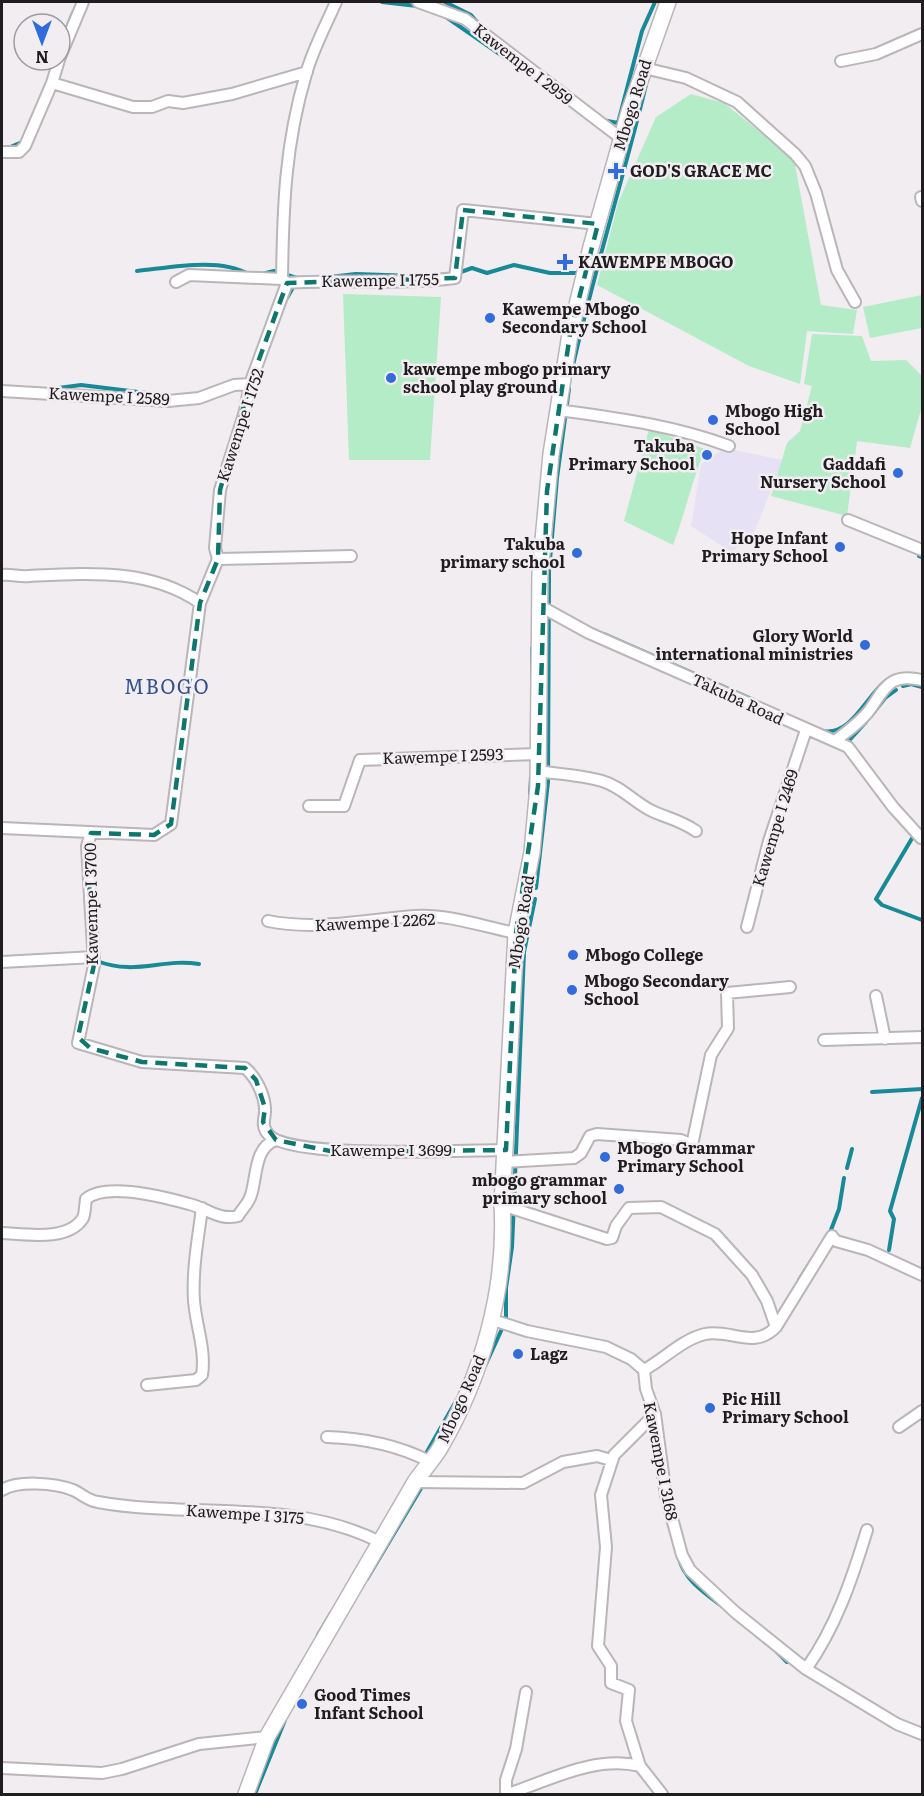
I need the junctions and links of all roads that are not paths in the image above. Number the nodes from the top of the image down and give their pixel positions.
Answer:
1 (84, 2) edge
2 (336, 2) edge
3 (418, 2) edge
4 (668, 2) edge
5 (72, 29) edge
6 (922, 34) edge
7 (841, 61) dead end
8 (644, 68) junction
9 (55, 72) edge
10 (307, 72) junction
11 (52, 83) junction
12 (622, 139) junction
13 (2, 152) edge
14 (598, 224) junction
15 (285, 281) junction
16 (176, 282) dead end
17 (855, 302) dead end
18 (250, 384) junction
19 (2, 391) edge
20 (558, 411) junction
21 (729, 446) dead end
22 (848, 520) dead end
23 (922, 550) edge
24 (351, 556) dead end
25 (218, 559) junction
26 (2, 575) edge
27 (200, 603) junction
28 (540, 606) junction
29 (922, 680) edge
30 (806, 730) junction
31 (836, 740) junction
32 (538, 753) junction
33 (537, 771) junction
34 (309, 806) dead end
35 (2, 828) edge
36 (696, 831) dead end
37 (91, 833) junction
38 (921, 838) dead end
39 (268, 921) dead end
40 (747, 927) dead end
41 (516, 933) junction
42 (93, 957) junction
43 (2, 962) edge
44 (790, 987) dead end
45 (876, 996) dead end
46 (922, 1037) edge
47 (885, 1039) junction
48 (824, 1041) dead end
49 (276, 1140) junction
50 (505, 1156) junction
51 (502, 1205) junction
52 (202, 1208) junction
53 (2, 1233) edge
54 (922, 1275) edge
55 (493, 1320) junction
56 (776, 1327) junction
57 (644, 1370) junction
58 (147, 1385) dead end
59 (922, 1411) edge
60 (655, 1414) junction
61 (899, 1426) dead end
62 (327, 1437) dead end
63 (425, 1459) junction
64 (611, 1460) junction
65 (415, 1482) junction
66 (2, 1490) edge
67 (867, 1530) dead end
68 (382, 1543) junction
69 (806, 1670) junction
70 (526, 1692) dead end
71 (922, 1734) edge
72 (267, 1737) junction
73 (640, 1767) junction
74 (2, 1768) edge
75 (246, 1794) edge
76 (507, 1794) edge
77 (662, 1794) edge

1 - 5 street
2 - 10 street, Kawempe I 1752
3 - 12 street, Kawempe I 2959
4 - 8 street, Mbogo Road
6 - 7 street
8 - 12 street, Mbogo Road
8 - 17 street
9 - 11 street
10 - 11 street
10 - 15 street, Kawempe I 1752
11 - 13 street
12 - 14 street, Mbogo Road
14 - 15 street, Kawempe I 1755
14 - 20 street, Mbogo Road
15 - 16 street, Kawempe I 1755
15 - 18 street, Kawempe I 1752
18 - 19 street, Kawempe I 2589
18 - 25 street, Kawempe I 1752
20 - 21 street
20 - 28 street, Mbogo Road
22 - 23 street
24 - 25 street
25 - 27 street, Kawempe I 1752
26 - 27 street
27 - 37 street, Kawempe I 1752
28 - 30 street, Takuba Road
28 - 32 street, Mbogo Road
29 - 31 street
30 - 31 street, Takuba Road
30 - 40 street, Kawempe I 2469
31 - 38 street
32 - 33 street, Mbogo Road
32 - 34 street, Kawempe I 2593
33 - 36 street
33 - 41 street, Mbogo Road
35 - 37 street, Kawempe I 1752
37 - 42 street, Kawempe I 3700
39 - 41 street, Kawempe I 2262
41 - 50 street, Mbogo Road
42 - 43 street
42 - 49 street, Kawempe I 3700
44 - 50 street, Kawempe I 3699
45 - 47 street
46 - 47 street
47 - 48 street
49 - 50 street, Kawempe I 3699
49 - 52 street
50 - 51 street, Mbogo Road
51 - 55 street, Mbogo Road
51 - 56 street
52 - 53 street
52 - 58 street
54 - 56 street
55 - 57 street
55 - 63 street, Mbogo Road
56 - 57 street
57 - 60 street, Kawempe I 3168
59 - 61 street
60 - 64 street
60 - 69 street, Kawempe I 3168
62 - 63 street
63 - 65 street, Mbogo Road
64 - 65 street
64 - 73 street
65 - 68 street, Mbogo Road
66 - 68 street, Kawempe I 3175
67 - 69 street
68 - 72 street, Mbogo Road
69 - 71 street, Kawempe I 3168
70 - 76 street
72 - 74 street
72 - 75 street, Mbogo Road
73 - 76 street
73 - 77 street

